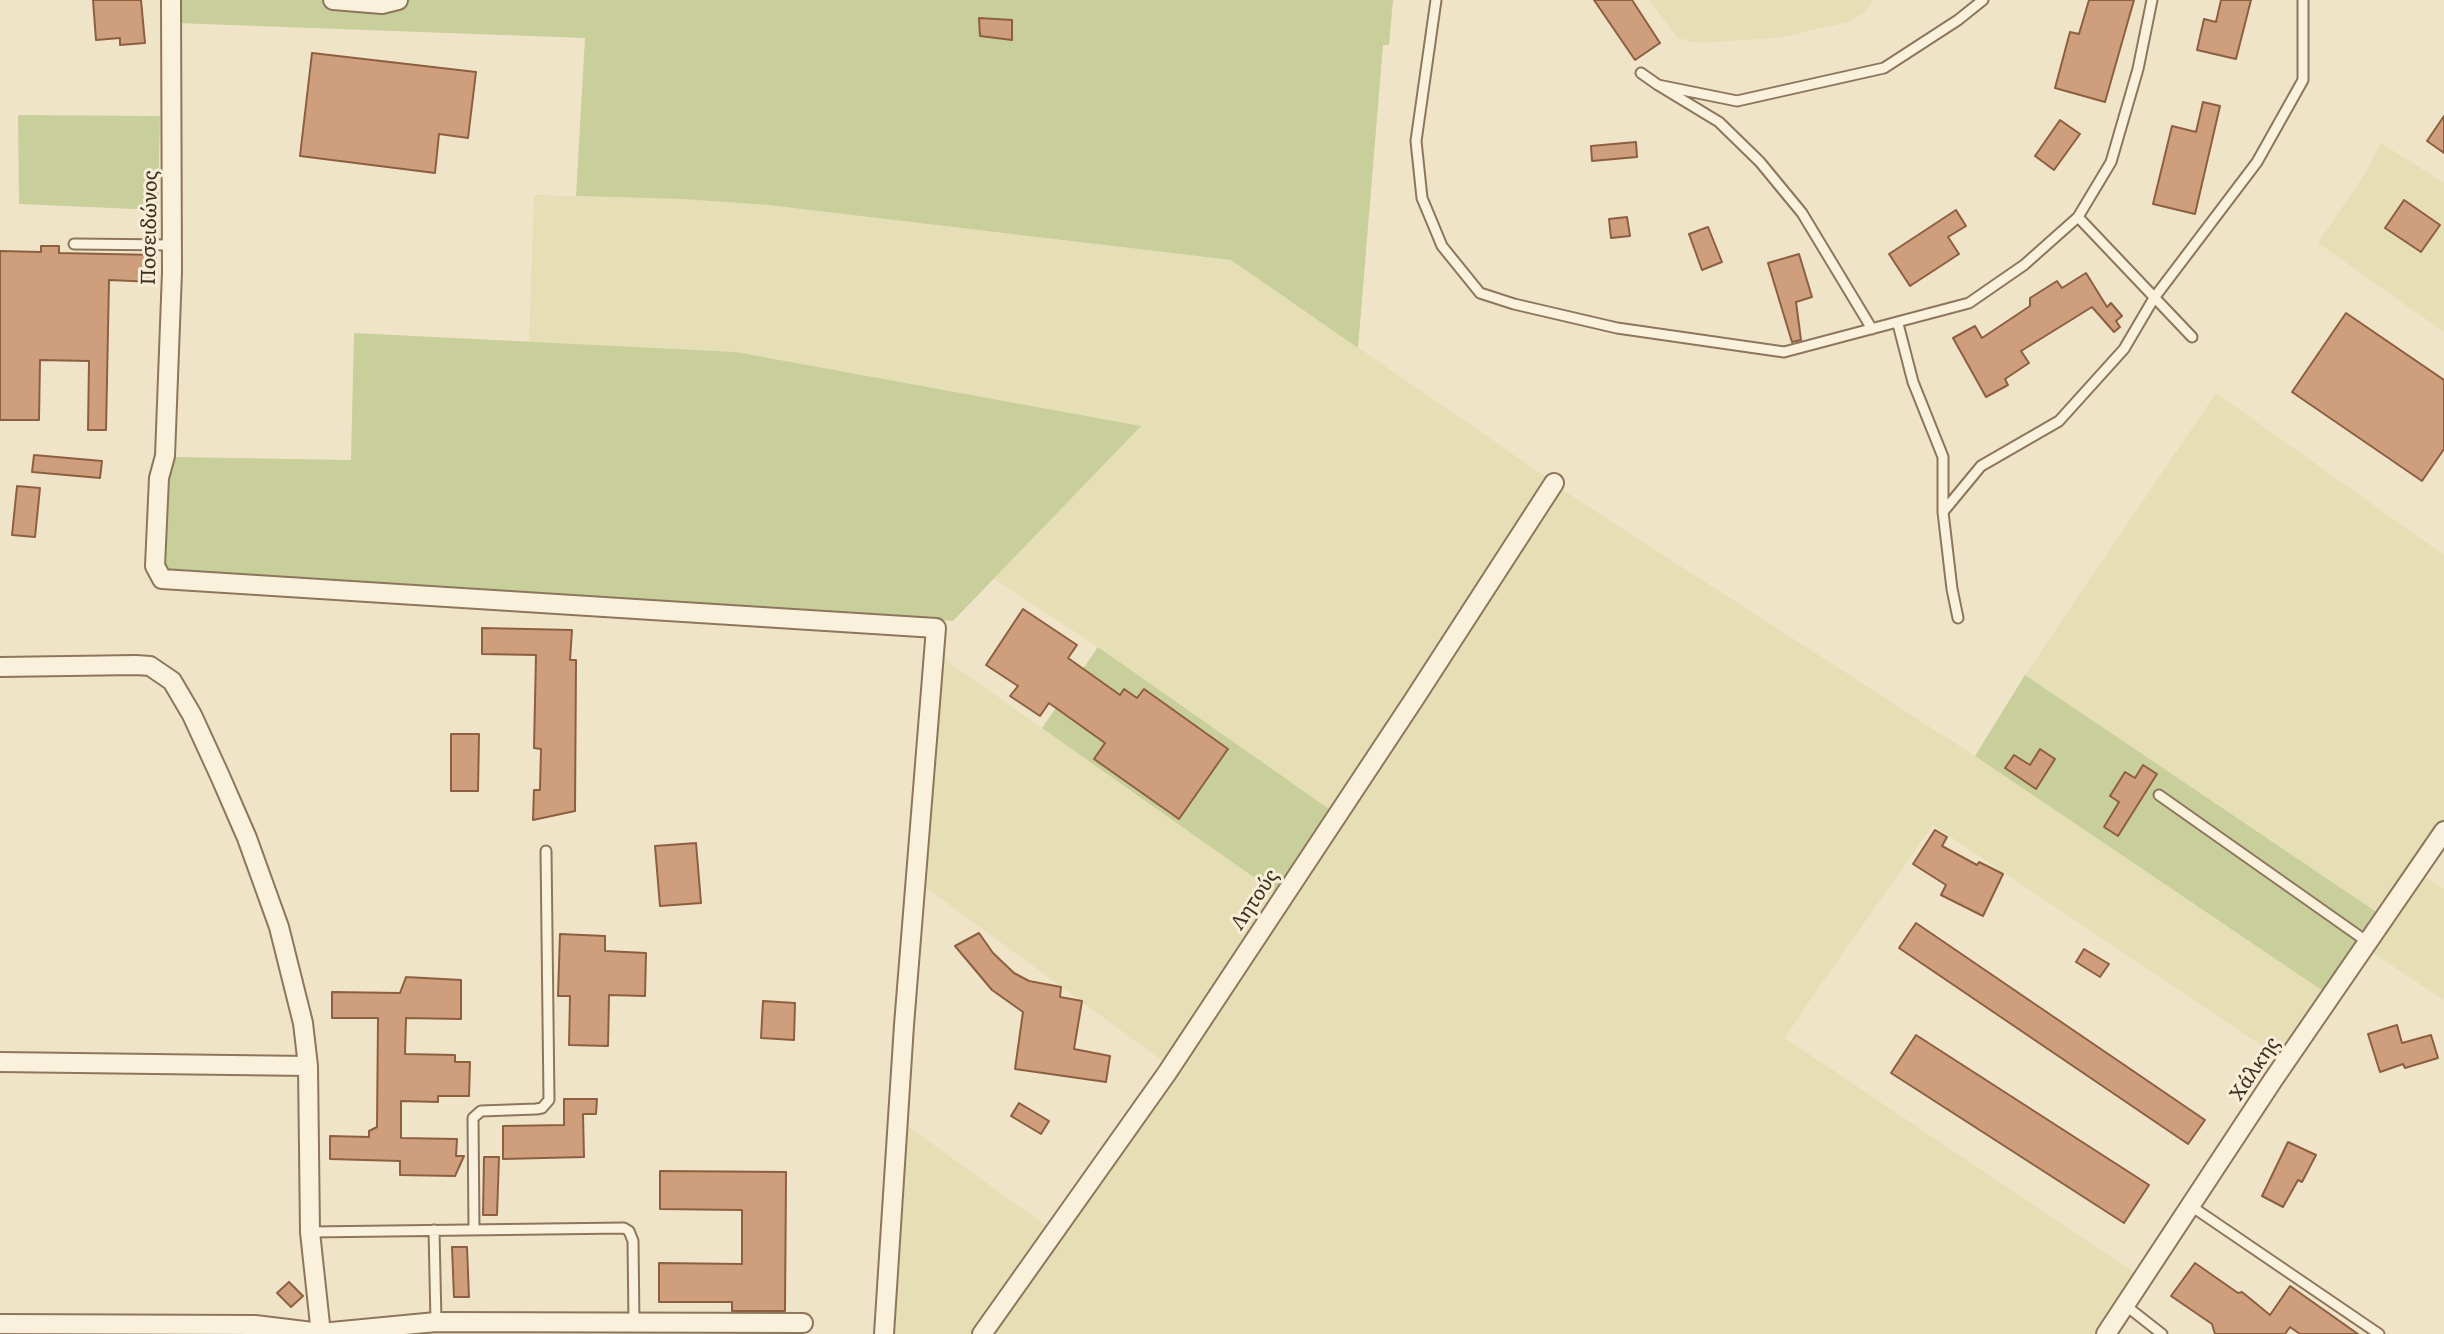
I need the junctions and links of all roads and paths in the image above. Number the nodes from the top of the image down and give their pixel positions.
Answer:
1 (171, 0) edge
2 (333, 0) edge
3 (398, 0) edge
4 (1436, 0) edge
5 (1983, 0) edge
6 (2152, 0) edge
7 (2303, 0) edge
8 (1641, 73) dead end
9 (1658, 85) junction
10 (2078, 217) junction
11 (74, 244) dead end
12 (172, 245) junction
13 (2154, 298) junction
14 (1898, 324) junction
15 (1872, 329) junction
16 (2192, 337) dead end
17 (1554, 483) dead end
18 (1943, 512) junction
19 (1958, 618) dead end
20 (0, 667) edge
21 (2159, 795) dead end
22 (2444, 831) edge
23 (546, 851) dead end
24 (2369, 943) junction
25 (0, 1062) edge
26 (308, 1066) junction
27 (2191, 1206) junction
28 (474, 1229) junction
29 (434, 1230) junction
30 (310, 1232) junction
31 (2125, 1305) junction
32 (436, 1322) junction
33 (634, 1323) junction
34 (803, 1323) dead end
35 (0, 1324) edge
36 (321, 1333) edge
37 (884, 1334) edge
38 (982, 1334) edge
39 (2106, 1334) edge
40 (2162, 1334) edge
41 (2379, 1334) edge

1 - 12 street, Ποσειδώνος
2 - 3 street
4 - 15 lane
5 - 9 lane
6 - 10 lane
7 - 13 lane
8 - 9 lane
9 - 15 lane
10 - 13 lane
10 - 14 lane
11 - 12 lane
12 - 37 street, Ποσειδώνος
13 - 16 lane
13 - 18 lane
14 - 15 lane
14 - 18 lane
17 - 38 street, Λητούς
18 - 19 lane
20 - 26 street
21 - 24 lane
22 - 24 street, Χάλκης
23 - 28 lane
24 - 27 street, Χάλκης
25 - 26 street
26 - 30 street
27 - 31 street, Χάλκης
27 - 41 lane
28 - 29 lane
28 - 33 lane
29 - 30 lane
29 - 32 lane
30 - 36 street
31 - 39 street, Χάλκης
31 - 40 lane
32 - 33 street
32 - 36 street
33 - 34 street
35 - 36 street

